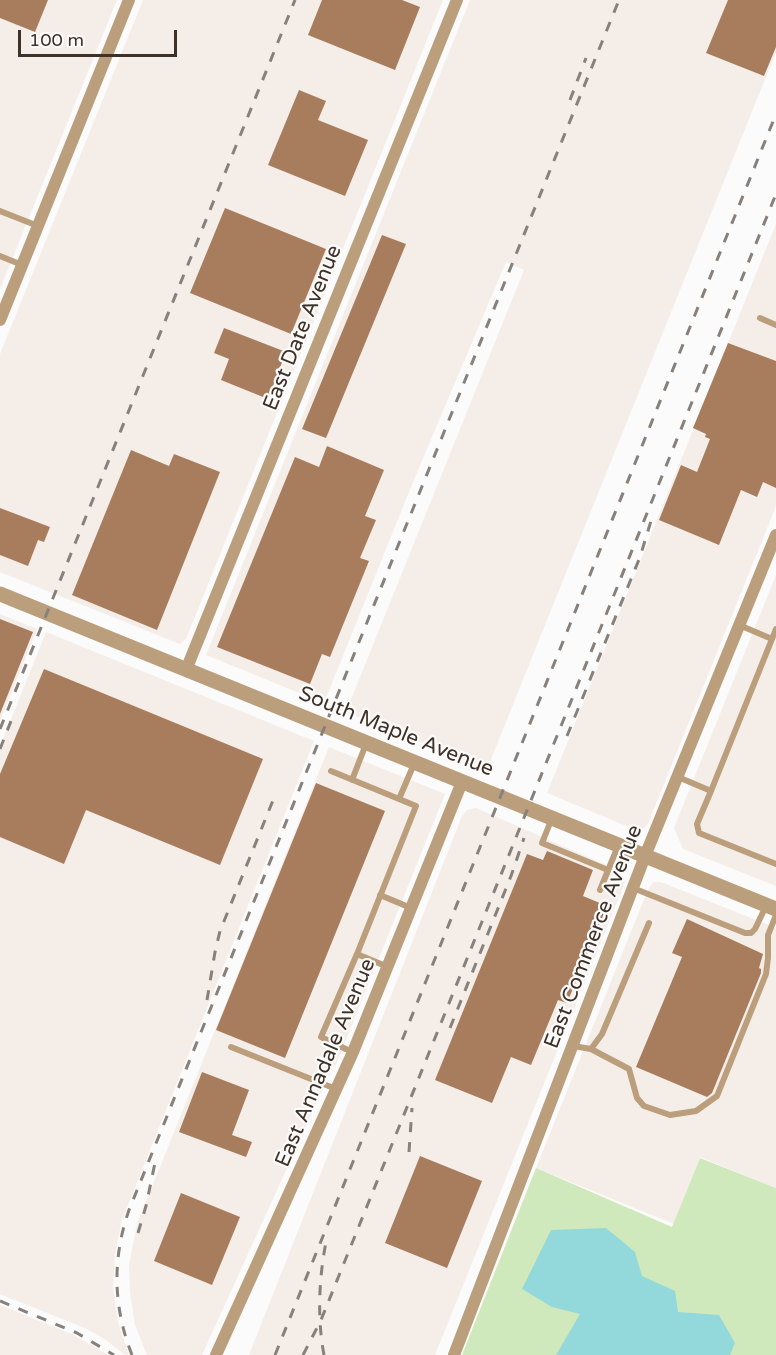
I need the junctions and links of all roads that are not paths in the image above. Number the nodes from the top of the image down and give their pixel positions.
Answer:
1 (129, 0) edge
2 (457, 0) edge
3 (0, 211) edge
4 (38, 226) junction
5 (0, 256) edge
6 (22, 265) junction
7 (760, 318) dead end
8 (0, 320) edge
9 (776, 325) edge
10 (776, 535) edge
11 (0, 594) edge
12 (739, 625) junction
13 (776, 629) edge
14 (772, 639) junction
15 (186, 670) junction
16 (366, 743) junction
17 (414, 763) junction
18 (331, 771) dead end
19 (677, 776) junction
20 (352, 780) junction
21 (462, 782) junction
22 (711, 791) junction
23 (399, 799) junction
24 (552, 818) junction
25 (618, 845) junction
26 (645, 856) junction
27 (776, 864) edge
28 (608, 870) junction
29 (633, 888) junction
30 (600, 890) dead end
31 (380, 895) junction
32 (411, 908) junction
33 (773, 910) edge
34 (649, 923) dead end
35 (357, 954) junction
36 (388, 967) junction
37 (572, 1046) junction
38 (231, 1047) dead end
39 (591, 1049) junction
40 (353, 1052) junction
41 (337, 1090) junction
42 (216, 1355) edge
43 (454, 1355) edge

1 - 4 street
2 - 15 street, East Date Avenue
3 - 4 lane
4 - 6 street
5 - 6 lane
6 - 8 street
7 - 9 lane
10 - 12 street, East Commerce Avenue
11 - 15 street, South Maple Avenue
12 - 14 lane
12 - 19 street, East Commerce Avenue
13 - 14 lane
14 - 22 lane
15 - 16 street, South Maple Avenue
16 - 17 street, South Maple Avenue
16 - 20 lane
17 - 21 street, South Maple Avenue
17 - 23 lane
18 - 20 lane
19 - 22 lane
19 - 26 street, East Commerce Avenue
20 - 23 lane
21 - 24 street, South Maple Avenue
21 - 32 street, East Annadale Avenue
22 - 27 lane
23 - 31 lane
24 - 25 street, South Maple Avenue
24 - 28 lane
25 - 26 street, South Maple Avenue
25 - 28 lane
26 - 29 street, East Commerce Avenue
26 - 33 street, South Maple Avenue
28 - 30 lane
29 - 33 lane
29 - 37 street, East Commerce Avenue
31 - 32 lane
31 - 35 lane
32 - 36 street, East Annadale Avenue
33 - 39 lane
34 - 39 lane
35 - 36 lane
35 - 40 lane
36 - 40 street, East Annadale Avenue
37 - 39 lane
37 - 43 street, East Commerce Avenue
38 - 41 lane
40 - 41 street, East Annadale Avenue
41 - 42 street, East Annadale Avenue

